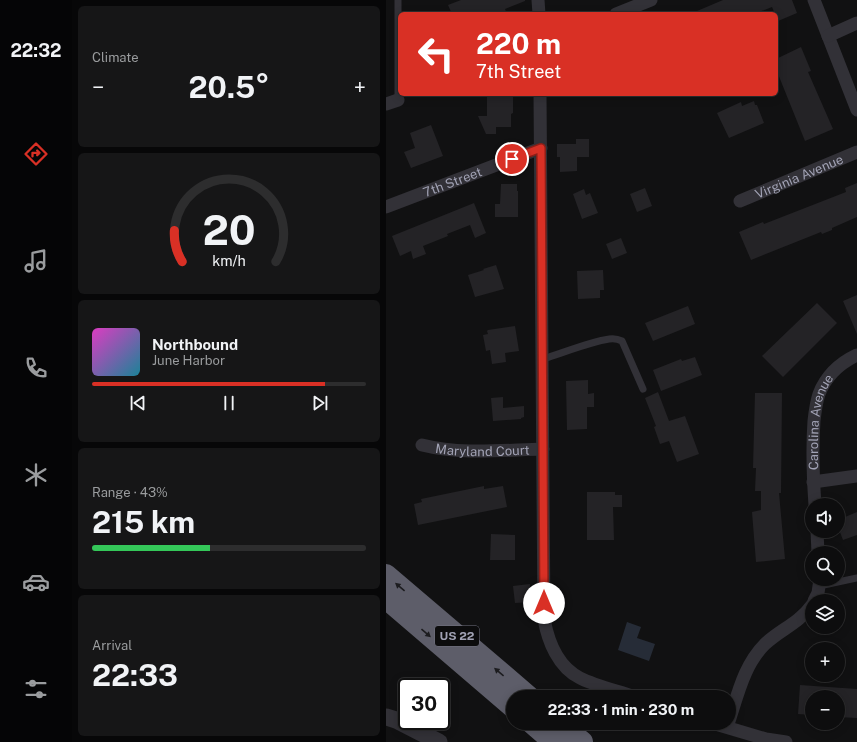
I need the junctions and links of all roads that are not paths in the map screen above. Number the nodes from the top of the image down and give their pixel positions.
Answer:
1 (398, 0) edge
2 (538, 0) edge
3 (651, 0) edge
4 (814, 0) edge
5 (539, 12) edge
6 (621, 12) edge
7 (857, 23) edge
8 (828, 36) junction
9 (540, 96) edge
10 (392, 102) edge
11 (857, 110) edge
12 (541, 148) junction
13 (857, 152) edge
14 (740, 201) dead end
15 (386, 207) edge
16 (857, 355) edge
17 (543, 359) junction
18 (643, 389) dead end
19 (422, 445) dead end
20 (544, 449) junction
21 (857, 476) edge
22 (813, 482) junction
23 (814, 498) edge
24 (386, 575) edge
25 (857, 578) edge
26 (845, 580) edge
27 (386, 598) edge
28 (805, 613) edge
29 (521, 690) edge
30 (614, 690) edge
31 (736, 700) edge
32 (506, 701) edge
33 (386, 717) edge
34 (736, 727) edge
35 (540, 730) edge
36 (567, 730) edge
37 (440, 742) edge
38 (554, 742) edge
39 (582, 742) edge
40 (784, 742) edge

1 - 10 lane
2 - 5 street
3 - 6 street
4 - 8 street
7 - 8 street
8 - 11 street
9 - 12 street
12 - 15 street, 7th Street
12 - 17 street
13 - 14 street, Virginia Avenue
16 - 22 street, Carolina Avenue
17 - 18 lane
17 - 20 street
19 - 20 street, Maryland Court
20 - 30 street
21 - 22 street
22 - 23 street, Carolina Avenue
29 -> 24 highway, US 22
25 - 26 lane
27 -> 32 highway, US 22
28 - 31 street
33 - 37 street
34 - 40 street
35 - 38 highway
36 - 39 highway

